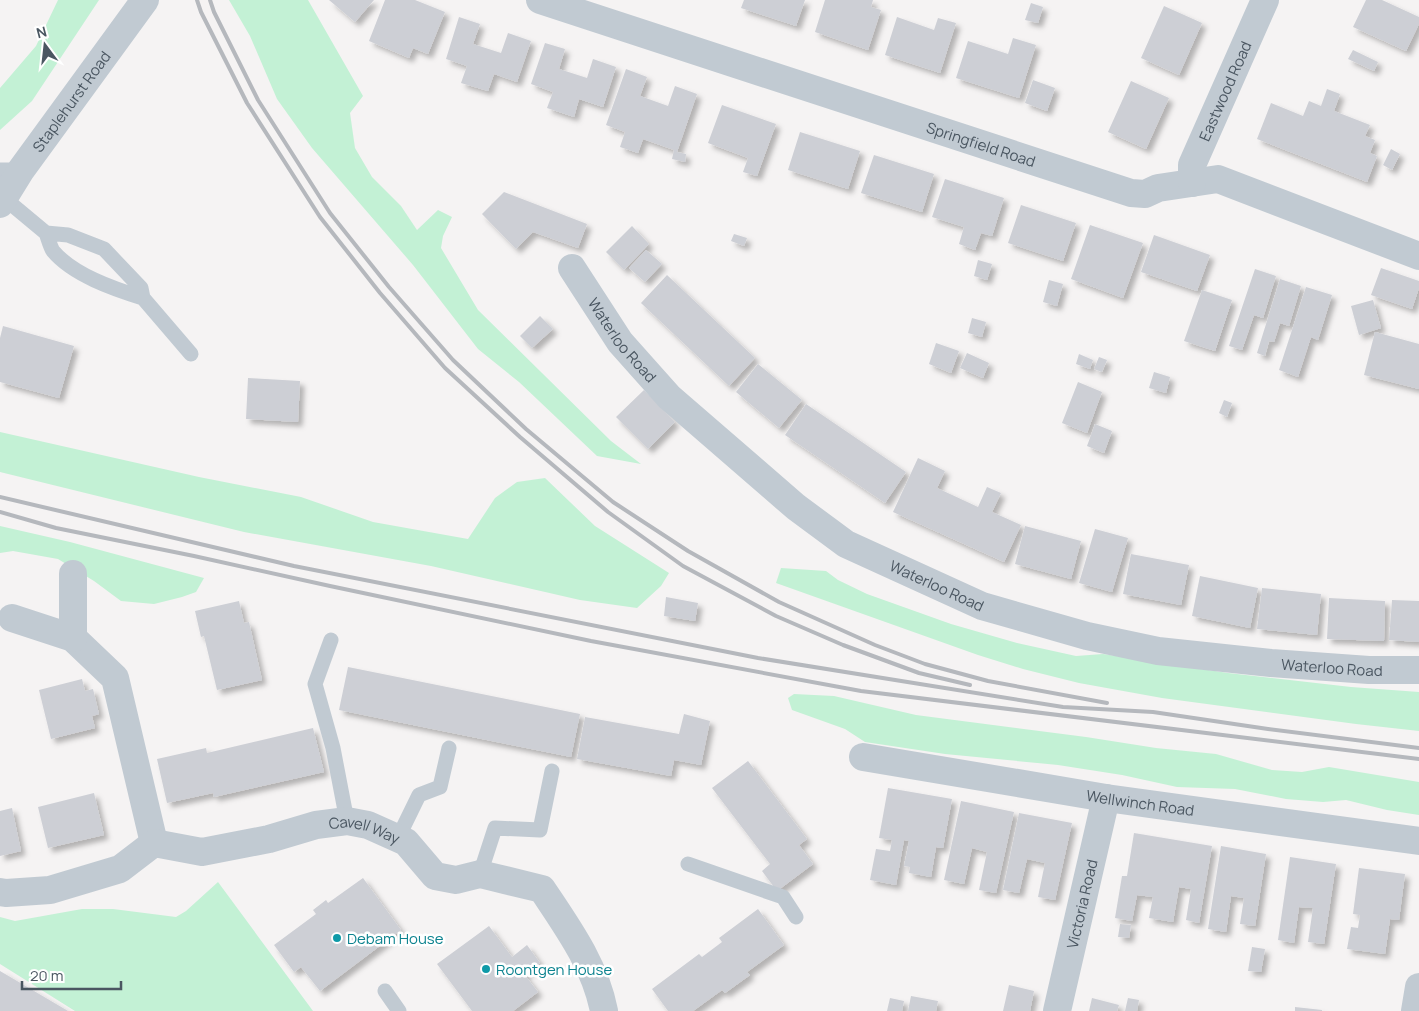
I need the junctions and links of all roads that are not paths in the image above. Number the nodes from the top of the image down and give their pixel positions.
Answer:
1 (145, 0) edge
2 (540, 0) edge
3 (1265, 0) edge
4 (11, 170) edge
5 (1192, 184) junction
6 (2, 201) edge
7 (46, 232) junction
8 (1419, 256) edge
9 (572, 268) dead end
10 (143, 298) junction
11 (191, 354) dead end
12 (73, 574) dead end
13 (12, 618) dead end
14 (73, 638) junction
15 (331, 640) dead end
16 (1419, 670) edge
17 (449, 748) dead end
18 (863, 757) dead end
19 (552, 770) dead end
20 (1106, 798) junction
21 (347, 821) junction
22 (397, 840) junction
23 (1419, 841) edge
24 (154, 843) junction
25 (688, 864) dead end
26 (480, 874) junction
27 (0, 892) edge
28 (796, 916) dead end
29 (1419, 987) edge
30 (385, 991) dead end
31 (398, 1011) edge
32 (604, 1011) edge
33 (1057, 1011) edge
34 (1416, 1011) edge

1 - 4 street, Staplehurst Road
2 - 5 street, Springfield Road
3 - 5 street, Eastwood Road
4 - 6 street, Staplehurst Road
5 - 8 street, Springfield Road
6 - 7 lane
7 - 10 lane
7 - 10 lane
9 - 16 street, Waterloo Road
10 - 11 lane
12 - 14 street
13 - 14 street
14 - 24 street
15 - 21 lane
17 - 22 lane
18 - 20 street, Wellwinch Road
19 - 26 lane
20 - 23 street, Wellwinch Road
20 - 33 street, Victoria Road
21 - 22 street, Cavell Way
21 - 24 street, Cavell Way
22 - 26 street, Cavell Way
24 - 27 street
25 - 28 lane
26 - 32 street, Cavell Way
29 - 34 street
30 - 31 lane

